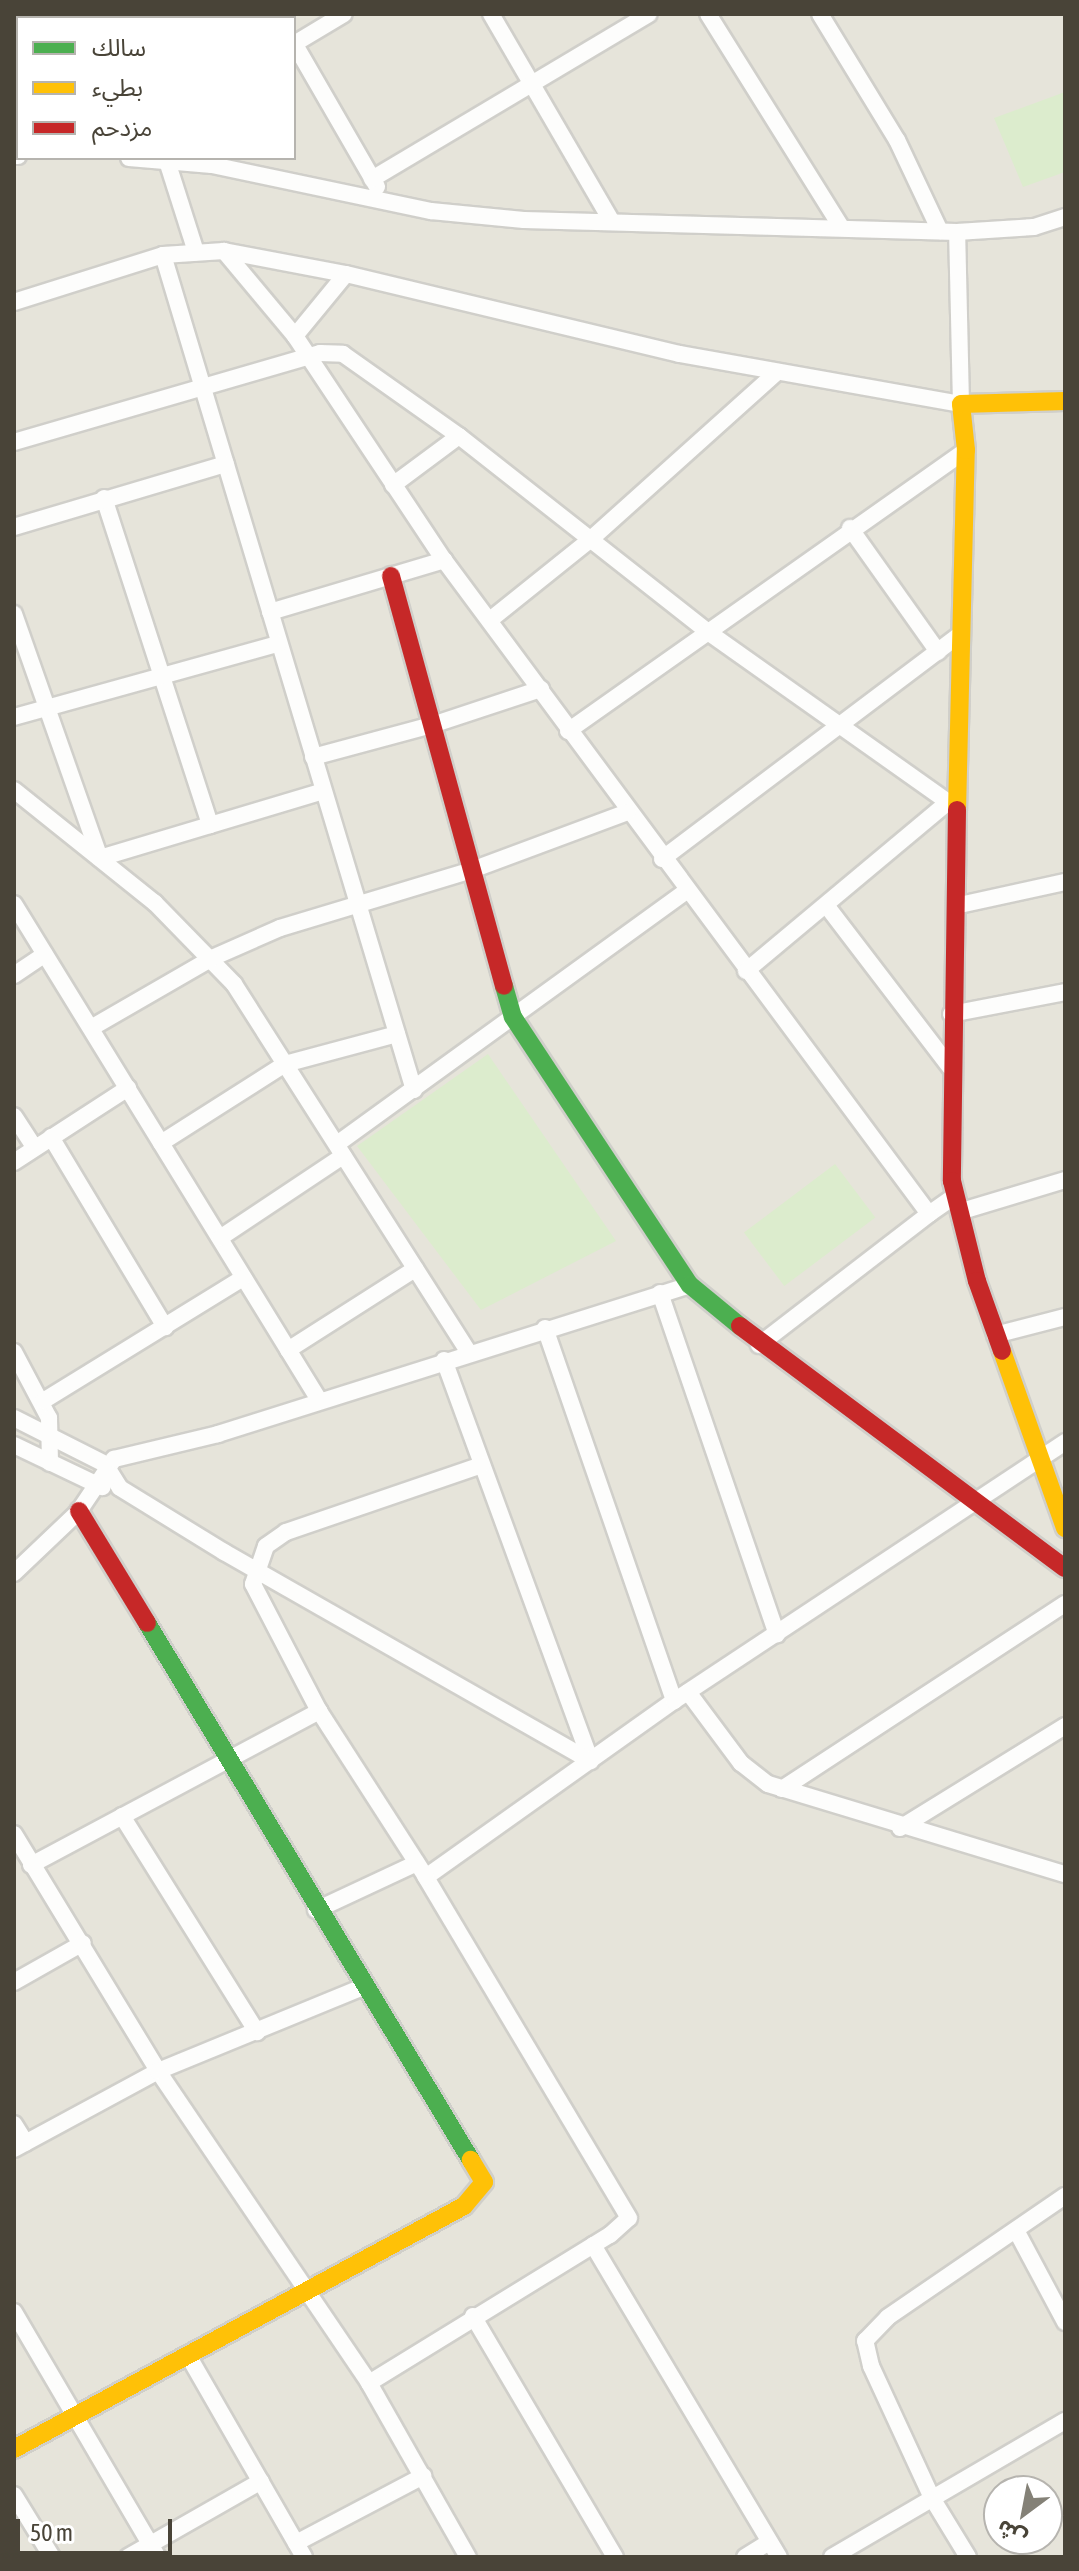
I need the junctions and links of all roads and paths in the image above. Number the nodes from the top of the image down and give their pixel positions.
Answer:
1 (344, 14) edge
2 (491, 14) edge
3 (649, 14) edge
4 (708, 14) edge
5 (820, 14) edge
6 (296, 43) edge
7 (296, 47) edge
8 (532, 85) junction
9 (167, 160) edge
10 (176, 160) edge
11 (372, 179) junction
12 (386, 201) junction
13 (1065, 217) edge
14 (611, 220) junction
15 (841, 227) junction
16 (949, 231) junction
17 (224, 251) junction
18 (196, 252) junction
19 (163, 255) junction
20 (346, 274) junction
21 (14, 302) edge
22 (295, 336) junction
23 (309, 358) junction
24 (777, 372) junction
25 (204, 388) junction
26 (1065, 401) edge
27 (961, 404) junction
28 (459, 436) junction
29 (14, 442) edge
30 (966, 450) junction
31 (226, 464) junction
32 (393, 485) junction
33 (104, 498) junction
34 (14, 527) edge
35 (850, 528) junction
36 (591, 539) junction
37 (444, 560) junction
38 (391, 576) junction
39 (270, 612) junction
40 (14, 614) edge
41 (490, 620) junction
42 (708, 632) junction
43 (959, 635) junction
44 (278, 644) junction
45 (938, 652) junction
46 (159, 677) junction
47 (541, 689) junction
48 (46, 707) junction
49 (14, 717) edge
50 (432, 725) junction
51 (839, 726) junction
52 (568, 731) junction
53 (313, 757) junction
54 (14, 790) edge
55 (323, 791) junction
56 (952, 806) junction
57 (628, 812) junction
58 (210, 825) junction
59 (100, 858) junction
60 (662, 859) junction
61 (472, 870) junction
62 (1065, 882) edge
63 (688, 890) junction
64 (14, 904) edge
65 (826, 905) junction
66 (955, 906) junction
67 (358, 907) junction
68 (45, 954) junction
69 (212, 958) junction
70 (746, 971) junction
71 (14, 975) edge
72 (1065, 992) edge
73 (951, 1014) junction
74 (513, 1017) junction
75 (91, 1028) junction
76 (397, 1034) junction
77 (285, 1064) junction
78 (950, 1067) junction
79 (128, 1088) junction
80 (414, 1090) junction
81 (14, 1116) edge
82 (51, 1137) junction
83 (161, 1143) junction
84 (35, 1148) junction
85 (340, 1150) junction
86 (14, 1162) edge
87 (1065, 1180) edge
88 (959, 1203) junction
89 (929, 1214) junction
90 (220, 1238) junction
91 (415, 1269) junction
92 (243, 1278) junction
93 (690, 1285) junction
94 (660, 1293) junction
95 (1065, 1317) edge
96 (165, 1327) junction
97 (545, 1328) junction
98 (995, 1335) junction
99 (759, 1345) junction
100 (288, 1350) junction
101 (14, 1352) edge
102 (469, 1353) junction
103 (444, 1360) junction
104 (319, 1400) junction
105 (43, 1401) junction
106 (14, 1418) edge
107 (50, 1435) junction
108 (1065, 1442) edge
109 (14, 1445) edge
110 (1042, 1459) junction
111 (50, 1463) junction
112 (105, 1464) junction
113 (482, 1465) junction
114 (94, 1487) junction
115 (120, 1488) junction
116 (1061, 1502) edge
117 (973, 1505) junction
118 (79, 1511) junction
119 (1065, 1528) edge
120 (1065, 1568) edge
121 (254, 1569) junction
122 (14, 1573) edge
123 (1065, 1604) edge
124 (777, 1634) junction
125 (681, 1697) junction
126 (319, 1711) junction
127 (1065, 1726) edge
128 (225, 1761) junction
129 (591, 1761) junction
130 (782, 1789) junction
131 (122, 1816) junction
132 (900, 1828) junction
133 (14, 1834) edge
134 (31, 1865) junction
135 (422, 1870) junction
136 (1065, 1874) edge
137 (316, 1910) junction
138 (83, 1943) junction
139 (14, 1982) edge
140 (363, 1987) junction
141 (257, 2032) junction
142 (158, 2071) junction
143 (14, 2124) edge
144 (20, 2146) edge
145 (1065, 2196) edge
146 (1017, 2232) junction
147 (593, 2245) junction
148 (305, 2292) junction
149 (14, 2312) edge
150 (473, 2316) junction
151 (1065, 2322) edge
152 (189, 2357) junction
153 (369, 2383) junction
154 (76, 2417) junction
155 (1065, 2421) edge
156 (14, 2449) edge
157 (423, 2476) junction
158 (261, 2481) junction
159 (14, 2495) edge
160 (932, 2498) junction
161 (769, 2542) junction
162 (300, 2550) edge
163 (154, 2551) edge
164 (52, 2557) edge
165 (128, 2557) edge
166 (468, 2557) edge
167 (615, 2557) edge
168 (745, 2557) edge
169 (779, 2557) edge
170 (832, 2557) edge
171 (968, 2557) edge

1 - 6 street
2 - 8 street
3 - 8 street
4 - 15 street
5 - 16 street
7 - 11 street
8 - 11 street
8 - 14 street
9 - 18 street
10 - 12 street
11 - 12 street
12 - 14 street
13 - 16 street
14 - 15 street
15 - 16 street
16 - 27 street
17 - 18 street
17 - 20 street
17 - 22 street
18 - 19 street
19 - 21 street
19 - 25 street
20 - 22 street
20 - 24 street
22 - 23 street
23 - 25 street
23 - 28 street
23 - 32 street
24 - 27 street
24 - 36 street
25 - 29 street
25 - 31 street
26 - 27 street
27 - 30 street
28 - 32 street
28 - 36 street
30 - 35 street
30 - 43 street
31 - 33 street
31 - 39 street
32 - 37 street
33 - 34 street
33 - 46 street
35 - 42 street
35 - 45 street
36 - 41 street
36 - 42 street
37 - 38 street
37 - 41 street
38 - 39 street
38 - 50 street
39 - 44 street
40 - 48 street
41 - 47 street
42 - 51 street
42 - 52 street
43 - 45 street
43 - 56 street
44 - 46 street
44 - 53 street
45 - 51 street
46 - 48 street
46 - 58 street
47 - 50 street
47 - 52 street
48 - 49 street
48 - 59 street
50 - 53 street
50 - 61 street
51 - 56 street
51 - 60 street
52 - 57 street
53 - 55 street
54 - 59 street
55 - 58 street
55 - 67 street
56 - 65 street
56 - 66 street
57 - 60 street
57 - 61 street
58 - 59 street
59 - 69 street
60 - 63 street
61 - 67 street
61 - 74 street
62 - 66 street
63 - 70 street
63 - 74 street
64 - 68 street
65 - 70 street
65 - 78 street
66 - 73 street
67 - 69 street
67 - 76 street
68 - 71 street
68 - 75 street
69 - 75 street
69 - 77 street
70 - 89 street
72 - 73 street
73 - 78 street
74 - 80 street
74 - 93 street
75 - 79 street
76 - 77 street
76 - 80 street
77 - 83 street
77 - 85 street
78 - 88 street
79 - 82 street
79 - 83 street
80 - 85 street
81 - 84 street
82 - 84 street
82 - 96 street
83 - 90 street
84 - 86 street
85 - 90 street
85 - 91 street
87 - 88 street
88 - 89 street
88 - 98 street
89 - 99 street
90 - 92 street
91 - 100 street
91 - 102 street
92 - 96 street
92 - 100 street
93 - 94 street
93 - 99 street
94 - 97 street
94 - 124 street
95 - 98 street
96 - 105 street
97 - 102 street
97 - 125 street
98 - 110 street
99 - 117 street
100 - 104 street
101 - 105 street
102 - 103 street
103 - 104 street
103 - 113 street
104 - 112 street
105 - 107 street
106 - 107 street
107 - 111 street
107 - 112 street
108 - 110 street
109 - 111 street
110 - 116 street
110 - 117 street
111 - 114 street
112 - 114 street
112 - 115 street
113 - 121 street
113 - 129 street
114 - 115 street
114 - 118 street
115 - 121 street
116 - 119 street
117 - 120 street
117 - 124 street
118 - 122 street
118 - 128 street
121 - 126 street
121 - 129 street
123 - 130 street
124 - 125 street
125 - 129 street
125 - 130 street
126 - 128 street
126 - 135 street
127 - 132 street
128 - 131 street
128 - 137 street
129 - 135 street
130 - 132 street
131 - 134 street
131 - 141 street
132 - 136 street
133 - 134 street
134 - 138 street
135 - 137 street
135 - 147 street
137 - 140 street
138 - 139 street
138 - 142 street
140 - 141 street
140 - 148 street
141 - 142 street
142 - 144 street
142 - 148 street
143 - 144 street
145 - 146 street
146 - 151 street
146 - 160 street
147 - 150 street
147 - 161 street
148 - 152 street
148 - 153 street
149 - 154 street
150 - 153 street
150 - 167 street
152 - 154 street
152 - 158 street
153 - 157 street
154 - 156 street
154 - 163 street
155 - 160 street
157 - 162 street
157 - 166 street
158 - 162 street
158 - 163 street
159 - 164 street
160 - 170 street
160 - 171 street
161 - 168 street
161 - 169 street
163 - 165 street

